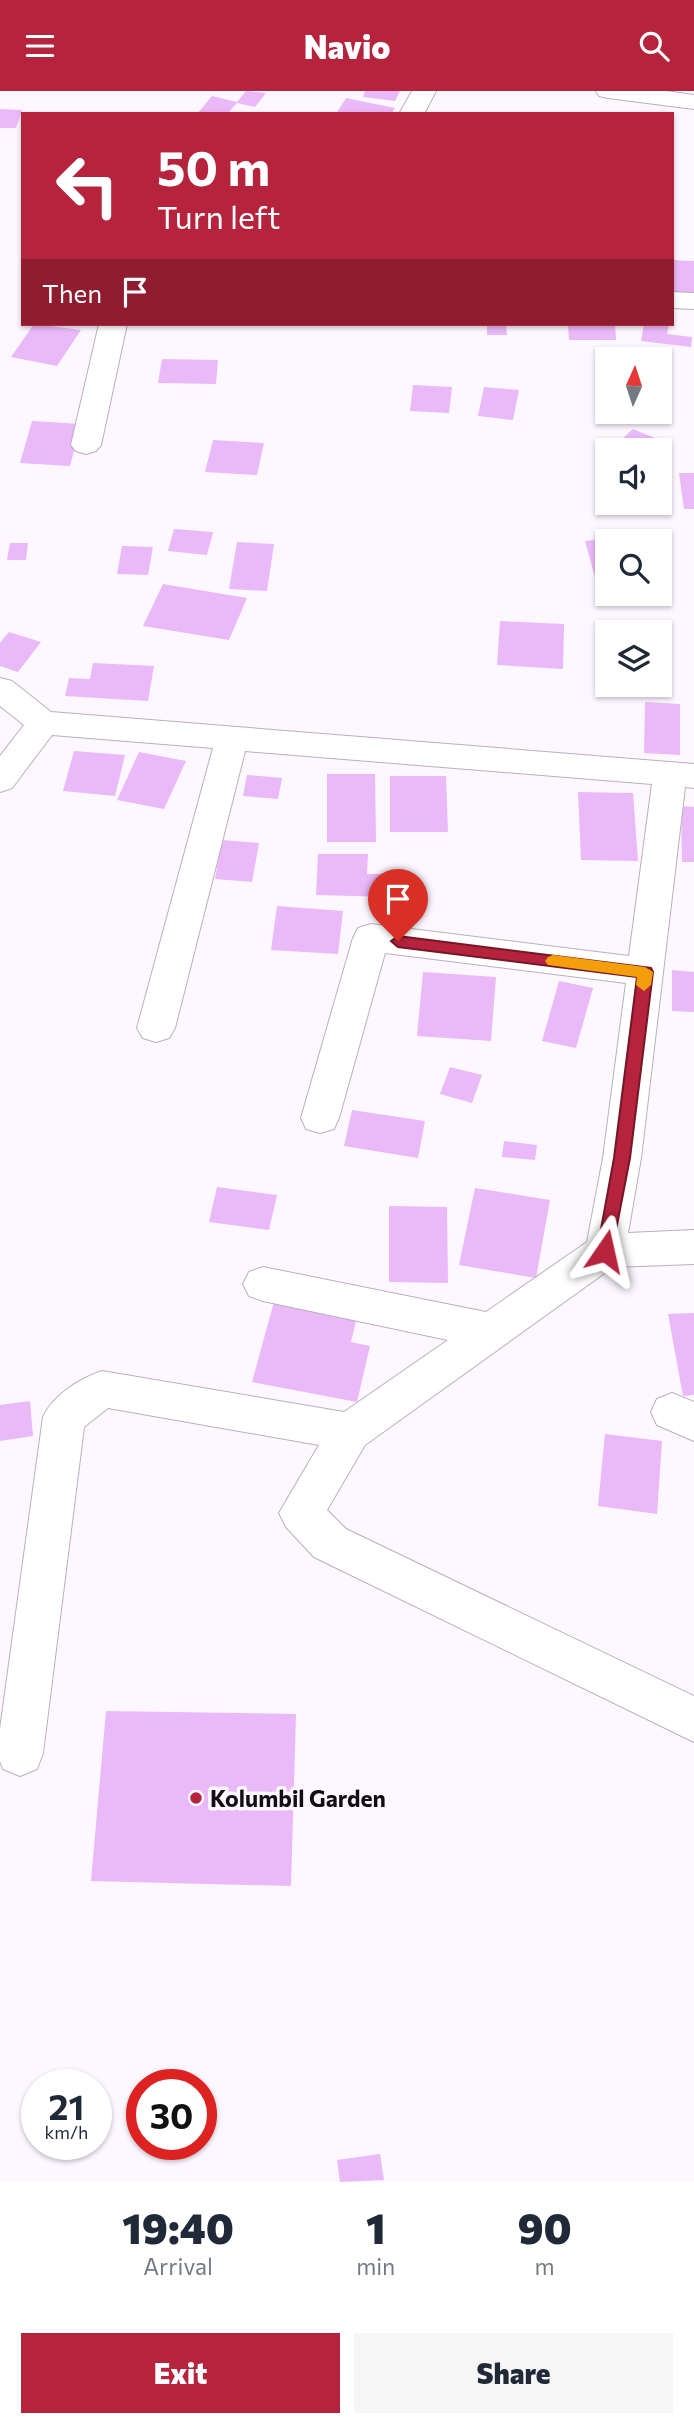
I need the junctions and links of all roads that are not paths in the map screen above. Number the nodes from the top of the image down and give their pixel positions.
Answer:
1 (424, 91) edge
2 (608, 91) edge
3 (637, 93) edge
4 (694, 102) edge
5 (412, 112) edge
6 (674, 300) edge
7 (694, 301) edge
8 (112, 326) edge
9 (86, 445) dead end
10 (0, 689) edge
11 (43, 723) junction
12 (232, 738) junction
13 (682, 774) edge
14 (0, 780) edge
15 (645, 972) junction
16 (156, 1028) dead end
17 (320, 1118) dead end
18 (694, 1247) edge
19 (605, 1251) junction
20 (263, 1285) dead end
21 (491, 1331) junction
22 (350, 1432) junction
23 (694, 1720) edge
24 (20, 1753) dead end

1 - 5 main road
2 - 3 main road
3 - 4 main road
6 - 7 main road
8 - 9 main road
10 - 11 main road
11 - 12 main road
11 - 14 main road
12 - 13 main road
12 - 16 main road
13 - 15 main road
15 - 17 main road
15 - 19 main road
18 - 19 main road
19 - 21 main road
20 - 21 main road
21 - 22 main road
22 - 23 main road
22 - 24 main road

